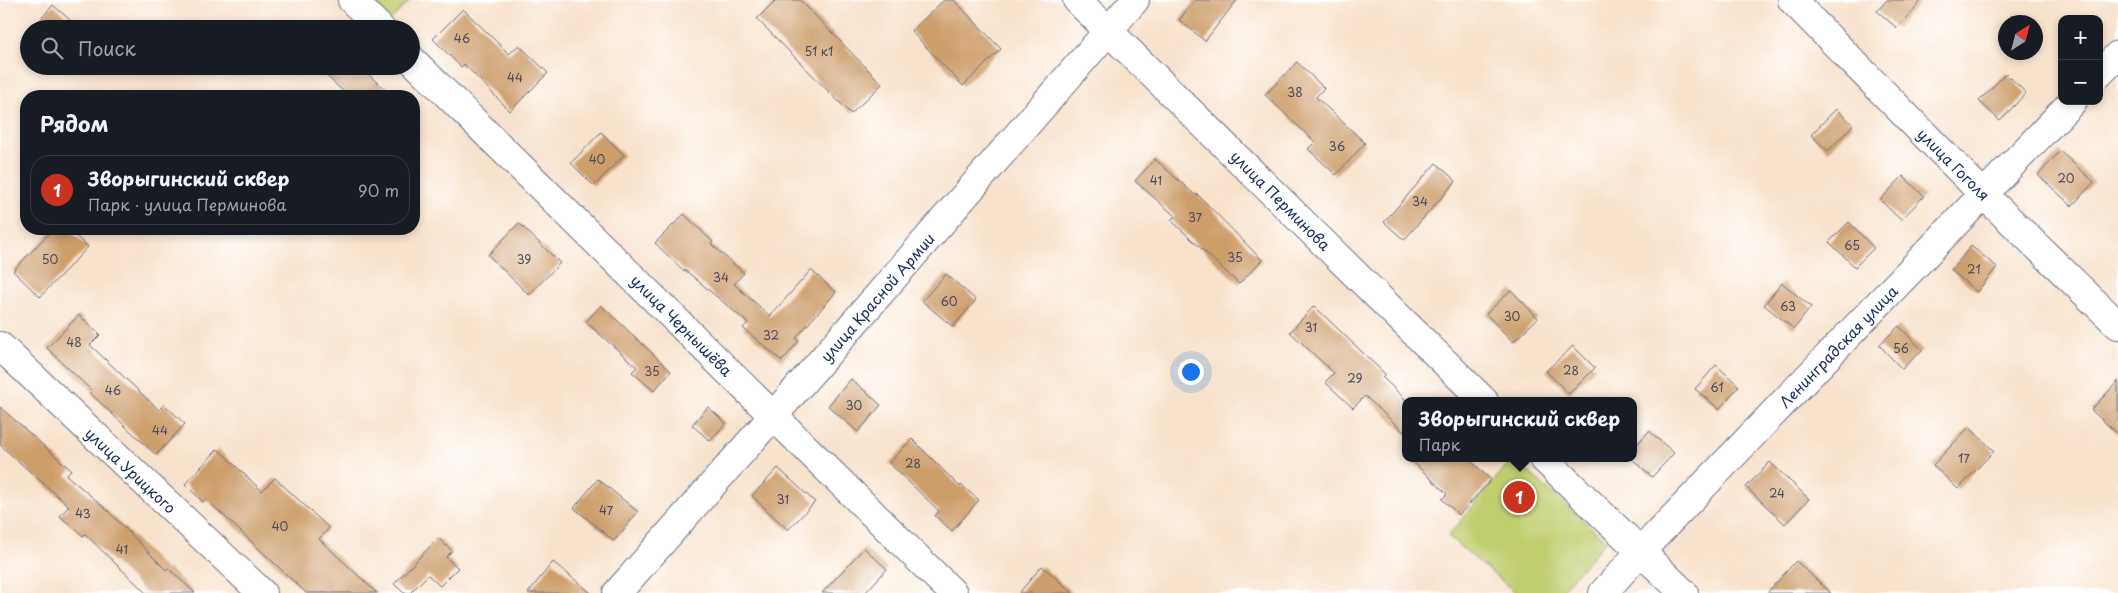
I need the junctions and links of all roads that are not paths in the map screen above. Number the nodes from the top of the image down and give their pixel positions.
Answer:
1 (352, 0) edge
2 (1077, 0) edge
3 (1135, 0) edge
4 (1792, 0) edge
5 (372, 20) edge
6 (1109, 31) junction
7 (2118, 55) edge
8 (420, 67) edge
9 (2103, 70) edge
10 (2069, 105) edge
11 (1984, 194) junction
12 (2118, 325) edge
13 (0, 346) edge
14 (1480, 397) edge
15 (774, 416) junction
16 (1547, 462) edge
17 (1640, 551) junction
18 (262, 593) edge
19 (617, 593) edge
20 (953, 593) edge
21 (1603, 593) edge
22 (1684, 593) edge

1 - 5 street
2 - 6 street, улица Перминова
3 - 6 street, улица Красной Армии
4 - 11 street, улица Гоголя
6 - 14 street, улица Перминова
6 - 15 street, улица Красной Армии
7 - 9 street
8 - 15 street, улица Чернышёва
10 - 11 street, Ленинградская улица
11 - 12 street, улица Гоголя
11 - 17 street, Ленинградская улица
13 - 18 street, улица Урицкого
15 - 19 street, улица Красной Армии
15 - 20 street, улица Чернышёва
16 - 17 street
17 - 21 street, Ленинградская улица
17 - 22 street

